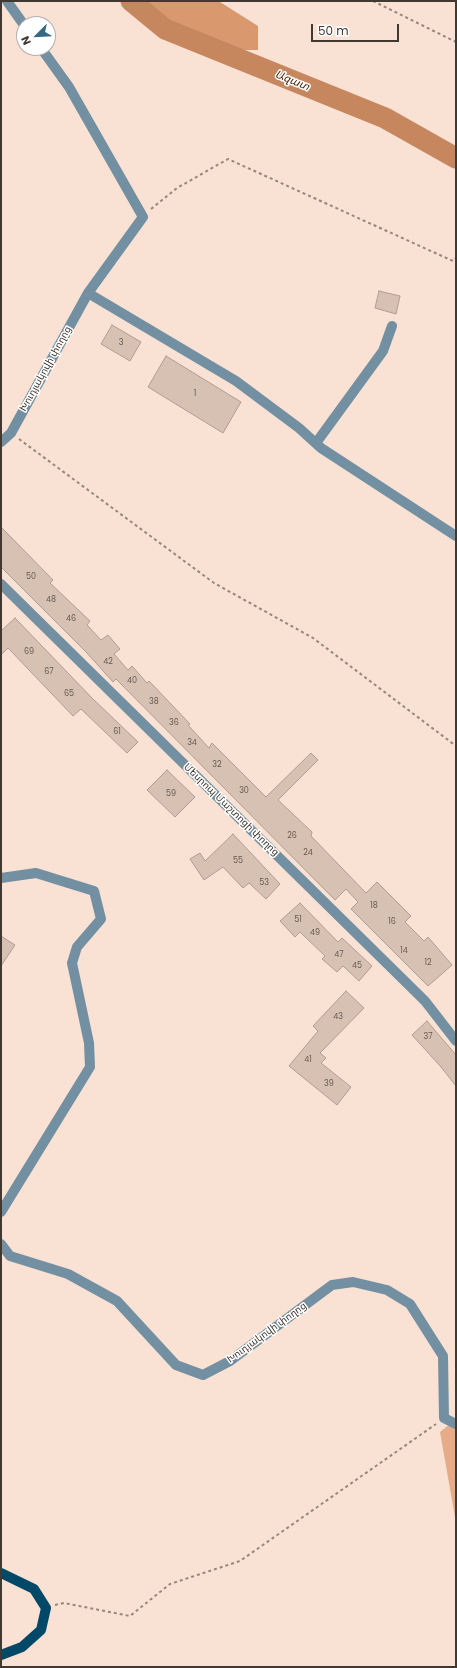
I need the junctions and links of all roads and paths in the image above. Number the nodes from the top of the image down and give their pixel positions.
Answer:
1 (7, 1) edge
2 (373, 1) edge
3 (18, 16) edge
4 (456, 42) edge
5 (47, 56) edge
6 (143, 217) junction
7 (456, 258) edge
8 (88, 293) junction
9 (392, 326) dead end
10 (11, 433) junction
11 (1, 442) edge
12 (316, 443) junction
13 (456, 536) edge
14 (1, 584) edge
15 (456, 746) edge
16 (1, 878) edge
17 (456, 1041) edge
18 (1, 1212) edge
19 (1, 1244) edge
20 (444, 1418) junction
21 (456, 1424) edge
22 (1, 1573) edge
23 (46, 1608) junction
24 (1, 1655) edge

1 - 3 street
2 - 4 path
5 - 6 street
6 - 7 path
6 - 8 street, Խուդյակովի փողոց
8 - 10 street, Խուդյակովի փողոց
8 - 12 street
9 - 12 street
10 - 11 street, Խուդյակովի փողոց
10 - 15 path
12 - 13 street
14 - 17 street, Մեսրոպ Մաշտոցի փողոց
16 - 18 street
19 - 20 street, Խուդյակովի փողոց
20 - 21 street
20 - 23 path
22 - 23 main road
23 - 24 main road

